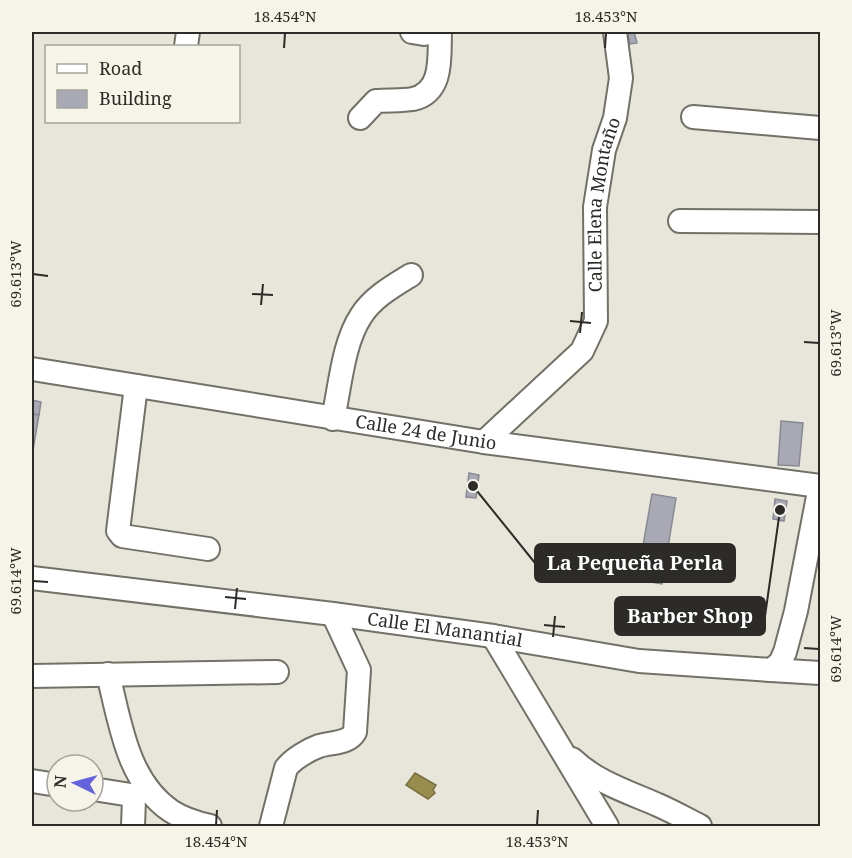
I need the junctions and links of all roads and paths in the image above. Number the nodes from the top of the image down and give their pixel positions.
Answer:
1 (412, 32) edge
2 (438, 32) edge
3 (615, 32) edge
4 (693, 117) dead end
5 (360, 118) dead end
6 (820, 128) edge
7 (680, 221) dead end
8 (820, 222) edge
9 (411, 275) dead end
10 (32, 369) edge
11 (136, 386) junction
12 (333, 418) junction
13 (484, 442) junction
14 (820, 486) edge
15 (208, 549) dead end
16 (32, 578) edge
17 (333, 614) junction
18 (493, 636) junction
19 (771, 670) junction
20 (277, 672) dead end
21 (820, 673) edge
22 (108, 674) junction
23 (32, 676) edge
24 (561, 749) junction
25 (105, 791) edge
26 (133, 826) edge
27 (210, 826) edge
28 (271, 826) edge
29 (607, 826) edge
30 (700, 826) edge

1 - 2 street
2 - 5 street
3 - 13 street, Calle Elena Montaño
4 - 6 street
7 - 8 street
9 - 12 street
10 - 11 street, Calle 24 de Junio
11 - 12 street, Calle 24 de Junio
11 - 15 street
12 - 13 street, Calle 24 de Junio
13 - 14 street, Calle 24 de Junio
14 - 19 street
16 - 17 street, Calle El Manantial
17 - 18 street, Calle El Manantial
17 - 28 street
18 - 19 street, Calle El Manantial
18 - 24 street
19 - 21 street, Calle El Manantial
20 - 22 street
22 - 23 street
22 - 27 street
24 - 29 street
24 - 30 street
25 - 26 street

